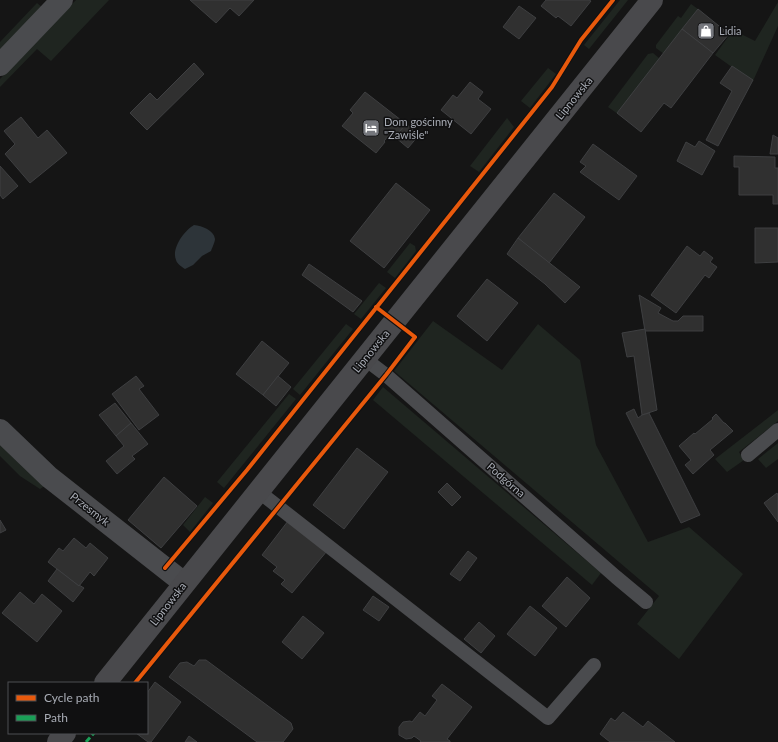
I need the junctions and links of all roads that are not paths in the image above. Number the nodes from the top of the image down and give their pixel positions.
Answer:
1 (62, 0) edge
2 (652, 0) edge
3 (0, 65) edge
4 (364, 359) junction
5 (0, 430) edge
6 (778, 430) edge
7 (748, 455) dead end
8 (258, 491) junction
9 (184, 583) junction
10 (646, 602) dead end
11 (594, 665) dead end
12 (106, 682) edge
13 (64, 734) edge
14 (58, 742) edge

1 - 3 street
2 - 4 main road, Lipnowska
4 - 8 main road, Lipnowska
4 - 10 lane, Podgórna
5 - 9 street, Przesmyk
6 - 7 lane
8 - 9 main road, Lipnowska
8 - 11 lane
9 - 12 main road, Lipnowska
13 - 14 main road

